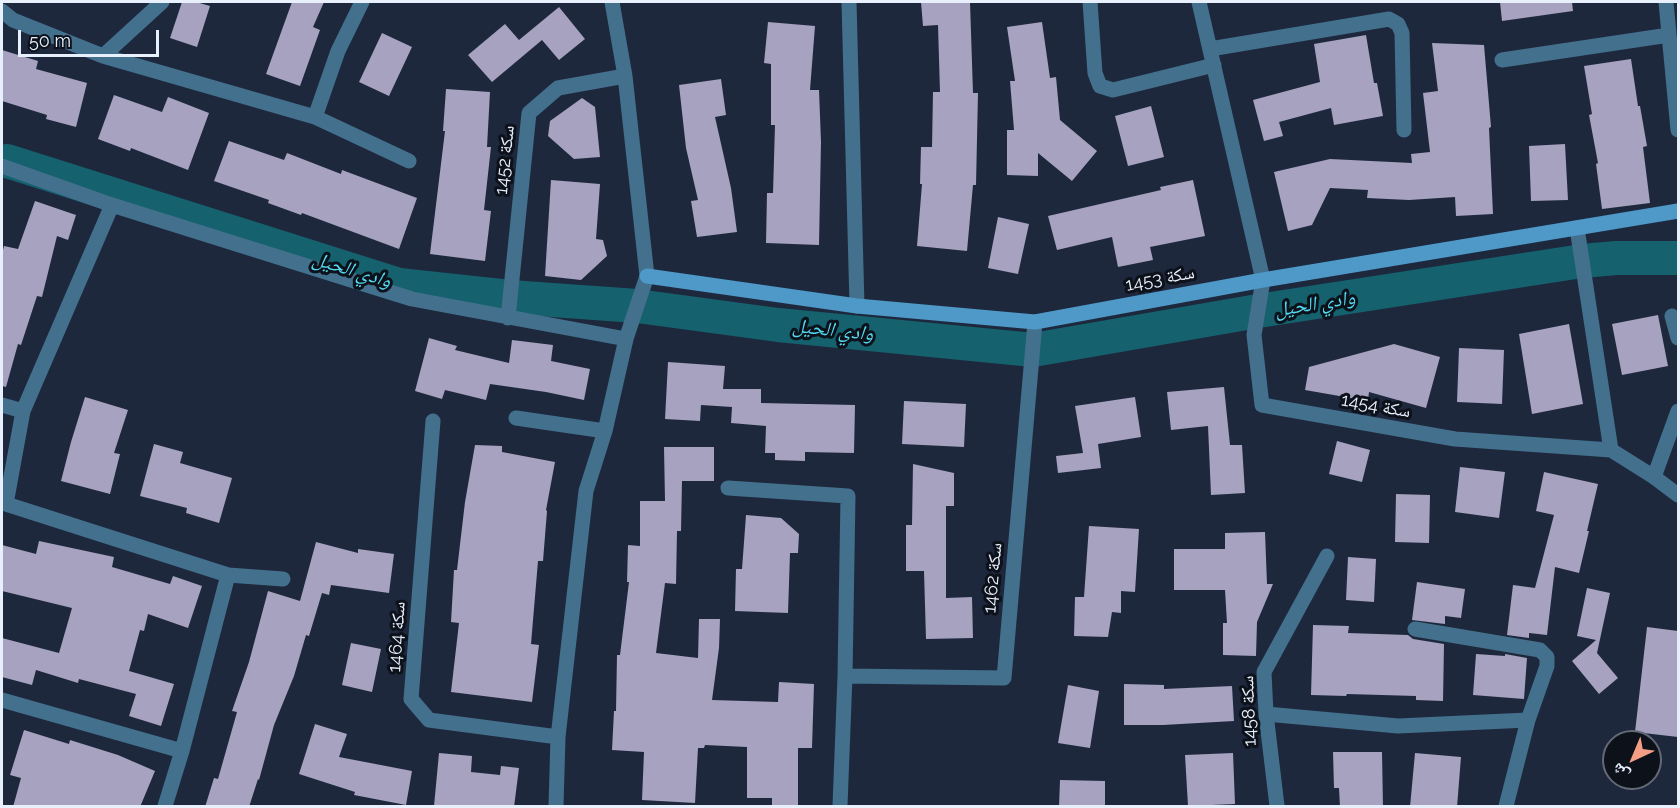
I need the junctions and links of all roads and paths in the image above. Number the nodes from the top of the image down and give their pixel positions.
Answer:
1 (162, 2) edge
2 (362, 2) edge
3 (612, 2) edge
4 (849, 2) edge
5 (1090, 2) edge
6 (1199, 2) edge
7 (1666, 2) edge
8 (2, 11) edge
9 (1669, 35) junction
10 (1210, 49) junction
11 (103, 56) junction
12 (1675, 59) edge
13 (1502, 60) dead end
14 (1214, 65) junction
15 (625, 76) junction
16 (315, 117) junction
17 (1404, 130) dead end
18 (1678, 130) edge
19 (409, 160) dead end
20 (2, 166) edge
21 (112, 205) junction
22 (1678, 211) edge
23 (1578, 228) junction
24 (647, 276) junction
25 (1263, 280) junction
26 (857, 306) junction
27 (1672, 316) dead end
28 (508, 318) junction
29 (1035, 322) junction
30 (1678, 338) edge
31 (626, 339) junction
32 (2, 405) edge
33 (23, 411) junction
34 (1678, 411) edge
35 (516, 418) dead end
36 (433, 421) dead end
37 (605, 431) junction
38 (1611, 450) junction
39 (1654, 477) junction
40 (728, 488) dead end
41 (1678, 495) edge
42 (1327, 556) dead end
43 (228, 575) junction
44 (283, 579) dead end
45 (1415, 629) dead end
46 (845, 676) junction
47 (2, 700) edge
48 (1266, 714) junction
49 (1528, 720) junction
50 (558, 737) junction
51 (182, 751) junction
52 (165, 807) edge
53 (556, 807) edge
54 (840, 807) edge
55 (1277, 807) edge
56 (1506, 807) edge

1 - 11 street
2 - 16 street
3 - 15 street
4 - 26 street
5 - 14 street
6 - 10 street
7 - 9 street
8 - 11 street
9 - 12 street
9 - 13 street
10 - 14 street
10 - 17 street
11 - 16 street
12 - 18 street
14 - 25 street
15 - 24 street
15 - 28 street, سكة 1452
16 - 19 street
20 - 21 street
21 - 28 street
21 - 33 street
22 - 23 street, سكة 1453
23 - 25 street, سكة 1453
23 - 38 street
24 - 26 street, سكة 1453
24 - 31 street
25 - 29 street, سكة 1453
25 - 38 street, سكة 1454
26 - 29 street, سكة 1453
27 - 30 street
28 - 31 street
29 - 46 street, سكة 1462
31 - 37 street
32 - 33 street
33 - 43 street
34 - 39 street
35 - 37 street
36 - 50 street, سكة 1464
37 - 50 street
38 - 39 street, سكة 1454
39 - 41 street, سكة 1454
40 - 46 street
42 - 48 street, سكة 1458
43 - 44 street
43 - 51 street
45 - 49 street
46 - 54 street
47 - 51 street
48 - 49 street
48 - 55 street, سكة 1458
49 - 56 street
50 - 53 street
51 - 52 street

